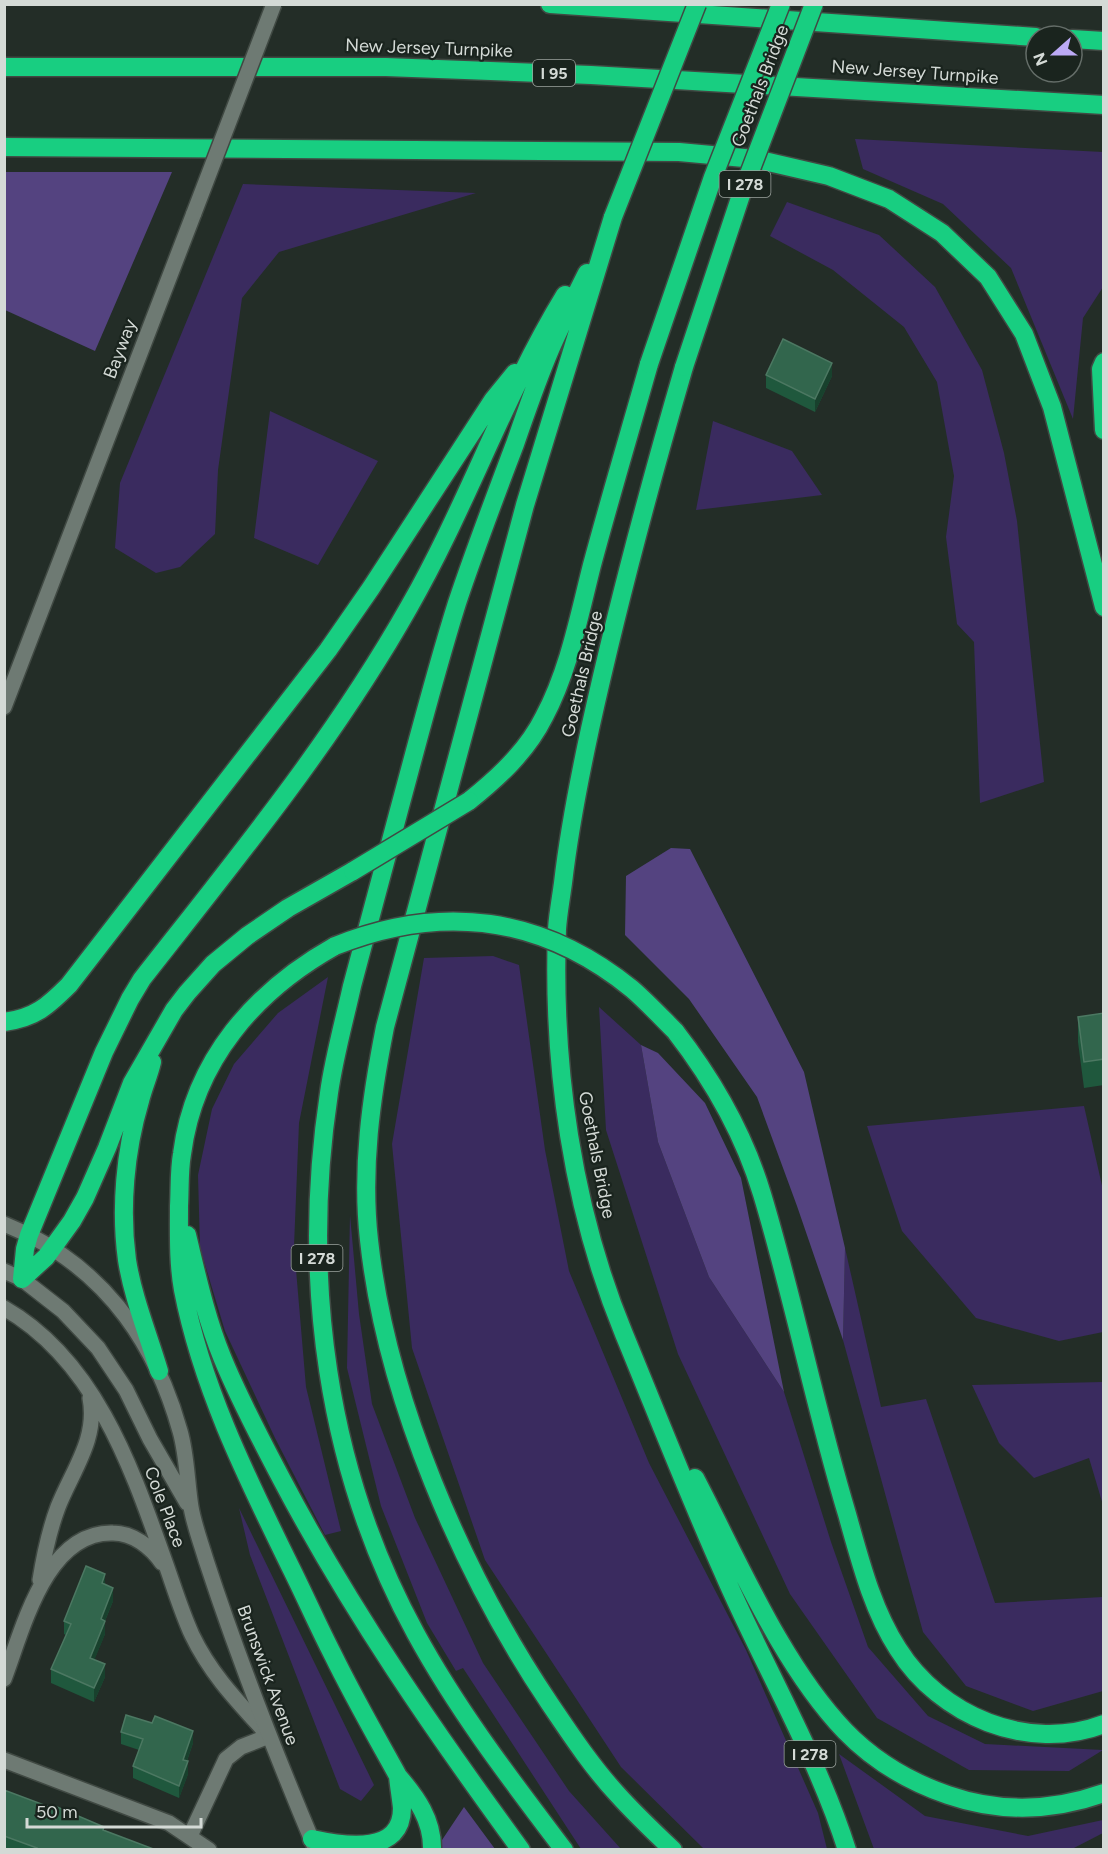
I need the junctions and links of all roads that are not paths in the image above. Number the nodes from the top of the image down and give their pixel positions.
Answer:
1 (274, 4) edge
2 (550, 4) edge
3 (697, 4) edge
4 (781, 4) edge
5 (814, 4) edge
6 (1024, 35) edge
7 (1084, 40) edge
8 (1104, 41) edge
9 (4, 67) edge
10 (1104, 105) edge
11 (4, 147) edge
12 (613, 217) junction
13 (540, 354) junction
14 (1104, 362) edge
15 (1104, 430) edge
16 (1104, 607) edge
17 (4, 708) edge
18 (4, 1022) edge
19 (160, 1034) junction
20 (179, 1204) junction
21 (4, 1224) edge
22 (29, 1235) junction
23 (54, 1248) junction
24 (4, 1271) edge
25 (22, 1279) junction
26 (4, 1308) edge
27 (640, 1370) junction
28 (159, 1371) junction
29 (88, 1389) junction
30 (192, 1511) junction
31 (170, 1578) junction
32 (38, 1590) junction
33 (4, 1679) edge
34 (1104, 1724) edge
35 (269, 1736) junction
36 (4, 1760) edge
37 (398, 1776) junction
38 (1104, 1793) edge
39 (190, 1836) junction
40 (314, 1844) edge
41 (209, 1850) edge
42 (432, 1850) edge
43 (521, 1850) edge
44 (564, 1850) edge
45 (673, 1850) edge
46 (847, 1850) edge

1 - 17 street, Bayway, bridge
2 - 6 highway
3 - 12 highway, bridge
4 - 19 highway, bridge
5 - 27 highway, Goethals Bridge / I 278, bridge
7 - 8 highway
9 - 10 highway, New Jersey Turnpike / I 95
11 - 16 highway
12 - 13 highway
12 - 45 highway
13 - 18 highway
13 - 22 highway
13 - 44 highway, I 278
14 - 15 highway
19 - 23 highway
19 - 28 highway
20 - 34 highway, bridge
20 - 37 highway
20 - 43 highway
21 - 22 street, Brunswick Avenue
22 - 23 street, Brunswick Avenue
22 - 25 highway
23 - 25 highway
23 - 28 street, Brunswick Avenue
24 - 25 street, Brunswick Avenue
25 - 30 street, Brunswick Avenue
26 - 29 street, Cole Place
27 - 38 highway
27 - 46 highway, I 278
28 - 30 street, Brunswick Avenue
29 - 31 street, Cole Place
29 - 32 street
30 - 35 street, Brunswick Avenue
31 - 32 street
31 - 35 street, Cole Place
32 - 33 street
35 - 39 street
35 - 40 street, Brunswick Avenue
36 - 39 street
37 - 40 highway
37 - 42 highway
39 - 41 street

